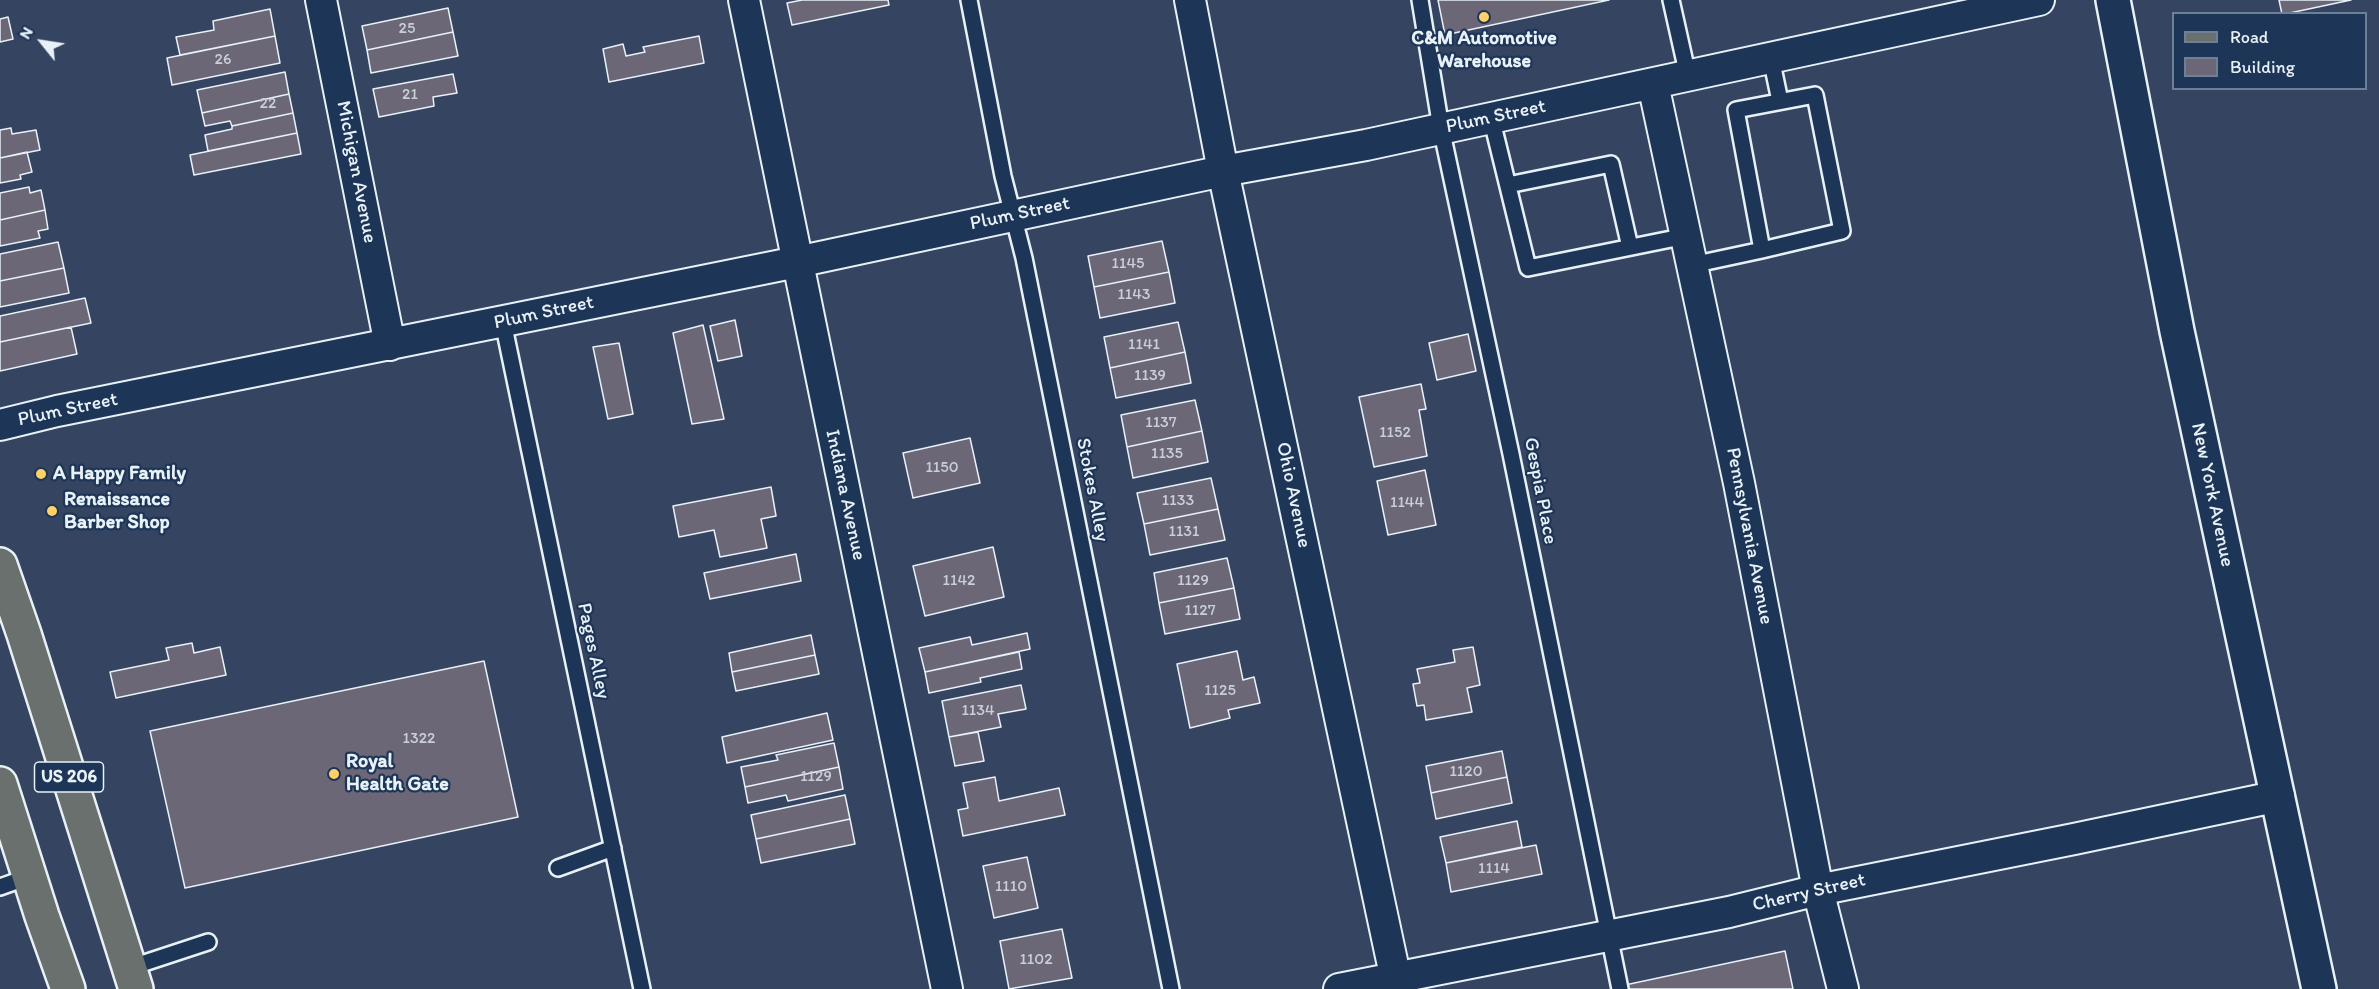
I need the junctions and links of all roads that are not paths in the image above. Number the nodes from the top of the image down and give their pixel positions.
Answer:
1 (321, 0) edge
2 (744, 0) edge
3 (969, 0) edge
4 (1190, 0) edge
5 (1420, 0) edge
6 (1671, 0) edge
7 (2039, 0) edge
8 (2113, 0) edge
9 (1772, 58) junction
10 (1688, 76) junction
11 (1653, 84) junction
12 (1780, 101) junction
13 (1491, 117) junction
14 (1441, 128) junction
15 (1223, 171) junction
16 (1508, 185) junction
17 (1013, 216) junction
18 (1686, 236) junction
19 (1630, 247) junction
20 (1762, 249) junction
21 (797, 262) junction
22 (1692, 265) junction
23 (503, 322) junction
24 (390, 345) junction
25 (0, 425) edge
26 (0, 565) edge
27 (0, 784) edge
28 (2279, 796) junction
29 (613, 848) junction
30 (558, 868) dead end
31 (31, 876) junction
32 (0, 887) edge
33 (1818, 890) junction
34 (1608, 936) junction
35 (208, 942) dead end
36 (133, 979) edge
37 (1397, 983) edge
38 (68, 989) edge
39 (642, 989) edge
40 (946, 989) edge
41 (1171, 989) edge
42 (1339, 989) edge
43 (1620, 989) edge
44 (1843, 989) edge
45 (2319, 989) edge

1 - 24 street, Michigan Avenue
2 - 21 street, Indiana Avenue
3 - 17 lane, Stokes Alley
4 - 15 street, Ohio Avenue
5 - 14 lane, Gespia Place
6 - 10 lane
7 - 9 street, Plum Street
8 - 28 street, New York Avenue
9 - 10 street, Plum Street
9 - 12 lane
10 - 11 street, Plum Street
11 - 13 street, Plum Street
11 - 18 street, Pennsylvania Avenue
12 - 20 lane
12 - 20 lane
13 - 14 street, Plum Street
13 - 16 lane
14 - 15 street, Plum Street
14 - 34 lane, Gespia Place
15 - 17 street, Plum Street
15 - 37 street, Ohio Avenue
16 - 19 lane
16 - 19 lane
17 - 21 street, Plum Street
17 - 41 lane, Stokes Alley
18 - 19 lane
18 - 22 street, Pennsylvania Avenue
20 - 22 lane
21 - 23 street, Plum Street
21 - 40 street, Indiana Avenue
22 - 33 street, Pennsylvania Avenue
23 - 24 street, Plum Street
23 - 29 lane, Pages Alley
24 - 25 street, Plum Street
26 - 36 main road, US 206
27 - 31 main road
28 - 33 street, Cherry Street
28 - 45 street, New York Avenue
29 - 30 lane
29 - 39 lane, Pages Alley
31 - 32 lane
31 - 38 main road
33 - 34 street, Cherry Street
33 - 44 street, Pennsylvania Avenue
34 - 37 street, Cherry Street
34 - 43 lane, Gespia Place
35 - 36 lane
37 - 42 street, Cherry Street

